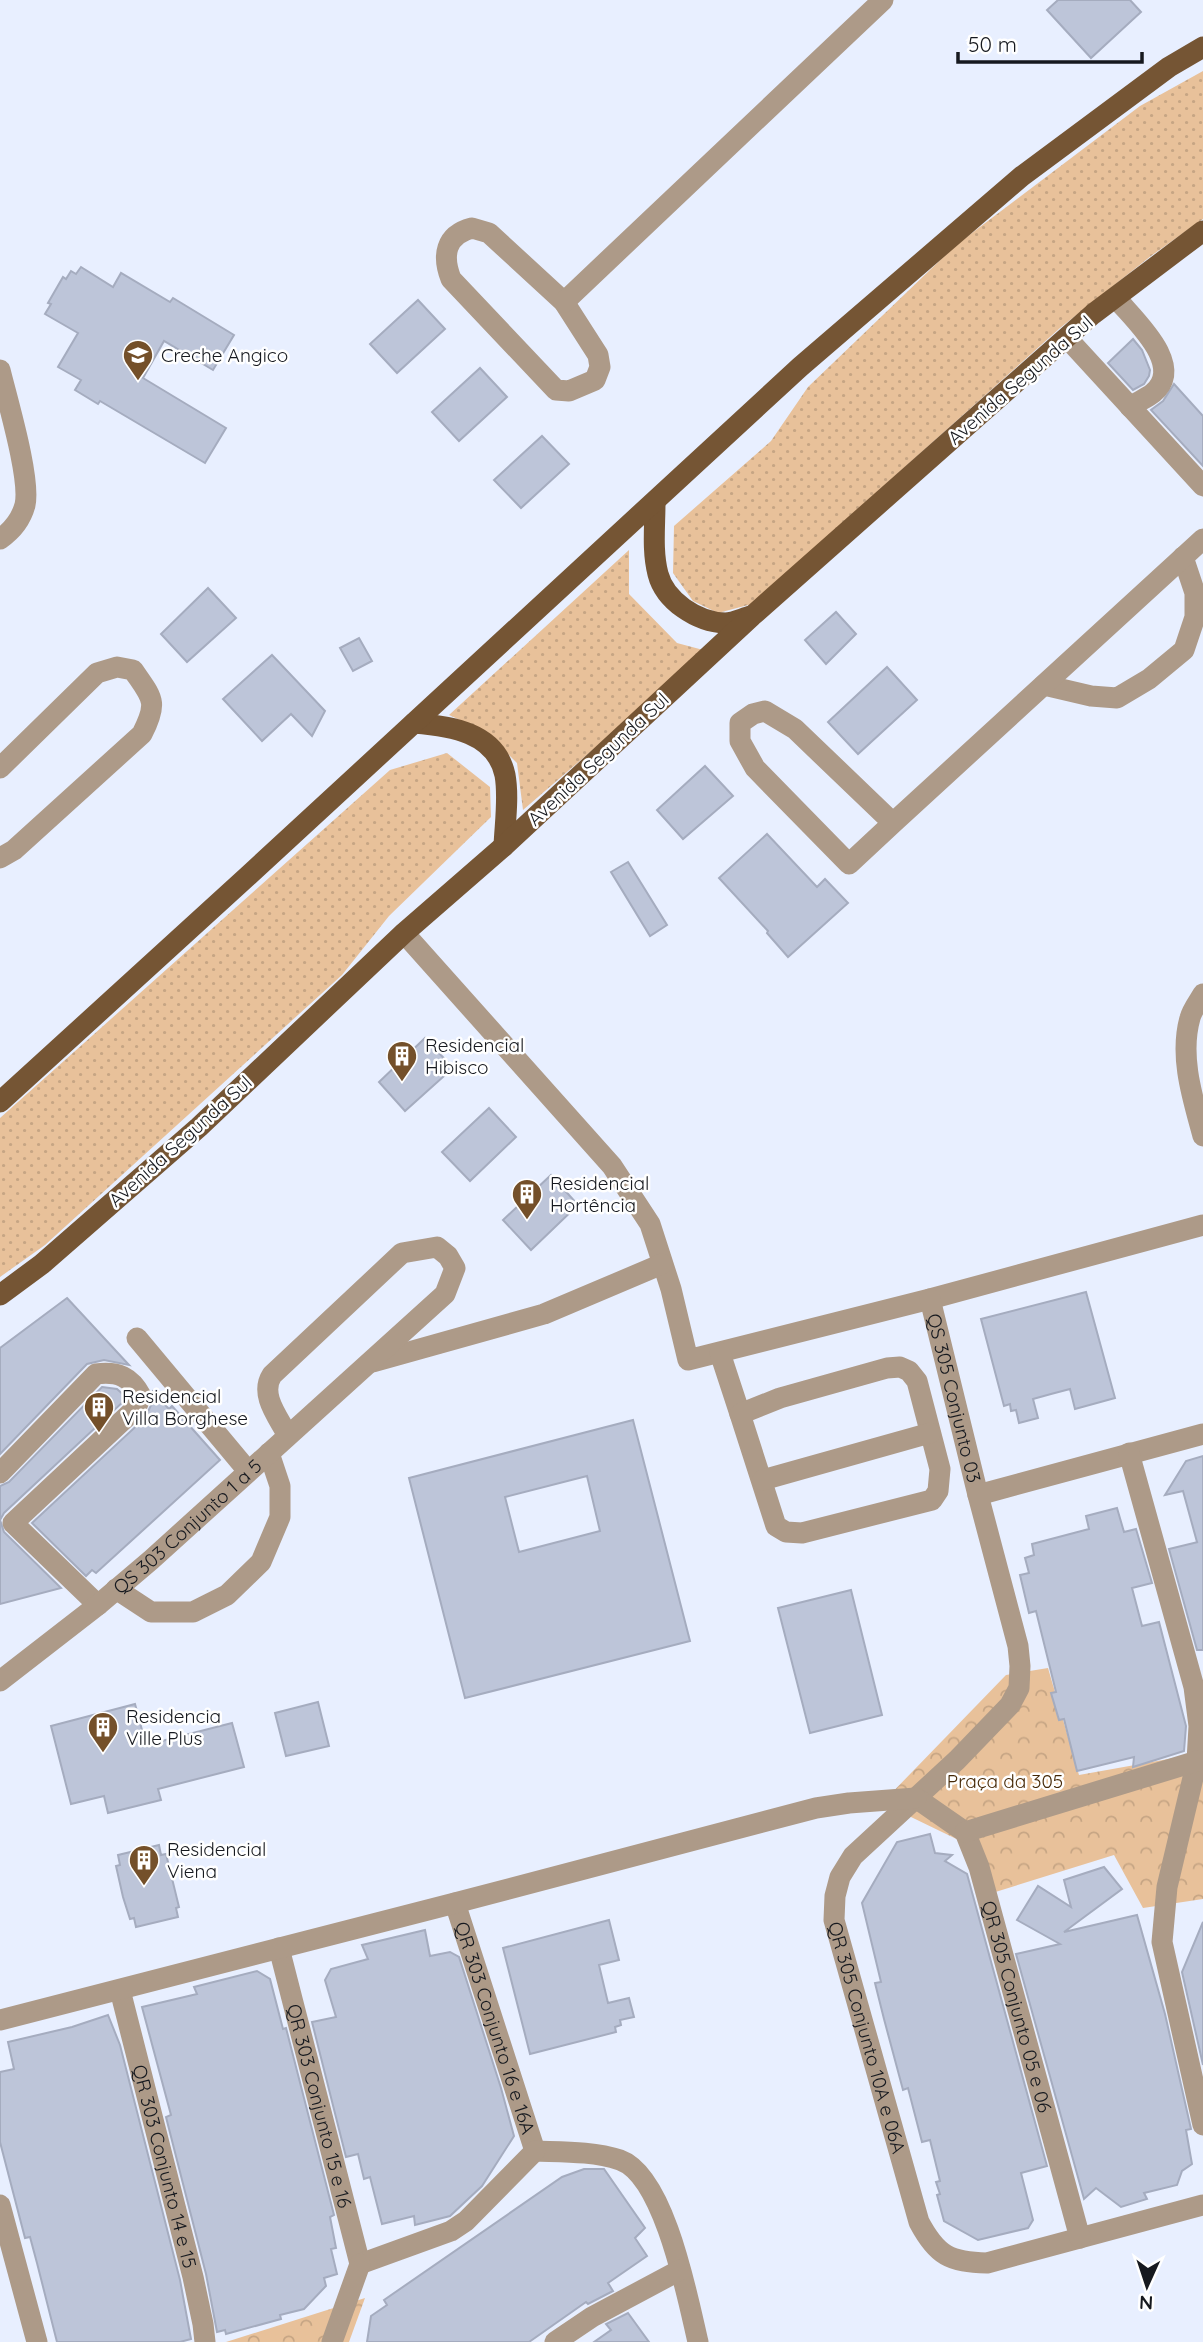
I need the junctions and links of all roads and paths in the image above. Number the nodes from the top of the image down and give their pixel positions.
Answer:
1 (883, 0) edge
2 (1203, 47) edge
3 (1203, 231) edge
4 (1116, 298) junction
5 (564, 302) junction
6 (1067, 338) junction
7 (0, 370) edge
8 (1130, 407) junction
9 (1203, 486) edge
10 (655, 503) junction
11 (0, 539) edge
12 (1203, 539) edge
13 (1184, 557) junction
14 (752, 616) junction
15 (1044, 685) junction
16 (414, 723) junction
17 (0, 768) edge
18 (894, 823) junction
19 (505, 846) junction
20 (0, 858) edge
21 (404, 933) junction
22 (1203, 994) edge
23 (0, 1102) edge
24 (1203, 1136) edge
25 (1203, 1225) edge
26 (662, 1264) junction
27 (0, 1295) edge
28 (930, 1299) junction
29 (137, 1338) dead end
30 (720, 1353) junction
31 (368, 1364) junction
32 (740, 1414) junction
33 (930, 1433) junction
34 (1203, 1434) edge
35 (288, 1436) junction
36 (269, 1453) junction
37 (1129, 1453) junction
38 (248, 1471) junction
39 (0, 1473) edge
40 (763, 1480) junction
41 (978, 1495) junction
42 (6, 1529) edge
43 (116, 1590) junction
44 (98, 1605) junction
45 (0, 1681) edge
46 (1197, 1761) junction
47 (916, 1798) junction
48 (965, 1832) junction
49 (455, 1903) junction
50 (279, 1948) junction
51 (120, 1990) junction
52 (0, 2020) edge
53 (1203, 2125) edge
54 (535, 2151) junction
55 (0, 2205) edge
56 (1203, 2205) edge
57 (1080, 2238) junction
58 (360, 2264) junction
59 (680, 2270) junction
60 (37, 2342) edge
61 (205, 2342) edge
62 (332, 2342) edge
63 (555, 2342) edge
64 (698, 2342) edge

1 - 5 street
2 - 10 main road
3 - 4 main road, Avenida Segunda Sul
4 - 6 main road, Avenida Segunda Sul
4 - 8 street
5 - 5 street
6 - 8 street
6 - 14 main road, Avenida Segunda Sul
7 - 11 street
8 - 9 street
10 - 14 main road
10 - 16 main road
12 - 13 street
13 - 15 street
13 - 15 street
14 - 19 main road, Avenida Segunda Sul
15 - 18 street
16 - 19 main road
16 - 23 main road
17 - 20 street
18 - 18 street
19 - 21 main road, Avenida Segunda Sul
21 - 26 street
21 - 27 main road, Avenida Segunda Sul
22 - 24 street
25 - 28 street
26 - 30 street
26 - 31 street
28 - 30 street
28 - 41 street, QS 305 Conjunto 03
29 - 38 street
30 - 32 street
31 - 35 street, QS 303 Conjunto 1 a 5
31 - 35 street, QS 303 Conjunto 1 a 5
32 - 33 street
32 - 40 street
33 - 40 street
33 - 40 street
34 - 37 street
35 - 36 street, QS 303 Conjunto 1 a 5
36 - 38 street, QS 303 Conjunto 1 a 5
36 - 43 street
37 - 41 street
37 - 46 street
38 - 43 street, QS 303 Conjunto 1 a 5
39 - 42 street
41 - 47 street, QS 305 Conjunto 03
42 - 44 street
43 - 44 street, QS 303 Conjunto 1 a 5
44 - 45 street, QS 303 Conjunto 1 a 5
46 - 48 street
46 - 53 street
47 - 48 street
47 - 49 street
47 - 57 street, QR 305 Conjunto 10A e 06A
48 - 57 street, QR 305 Conjunto 05 e 06
49 - 50 street
49 - 54 street, QR 303 Conjunto 16 e 16A
50 - 51 street
50 - 58 street, QR 303 Conjunto 15 e 16
51 - 52 street
51 - 61 street, QR 303 Conjunto 14 e 15
54 - 58 street
54 - 59 street
55 - 60 street
56 - 57 street
58 - 62 street
59 - 63 street
59 - 64 street

